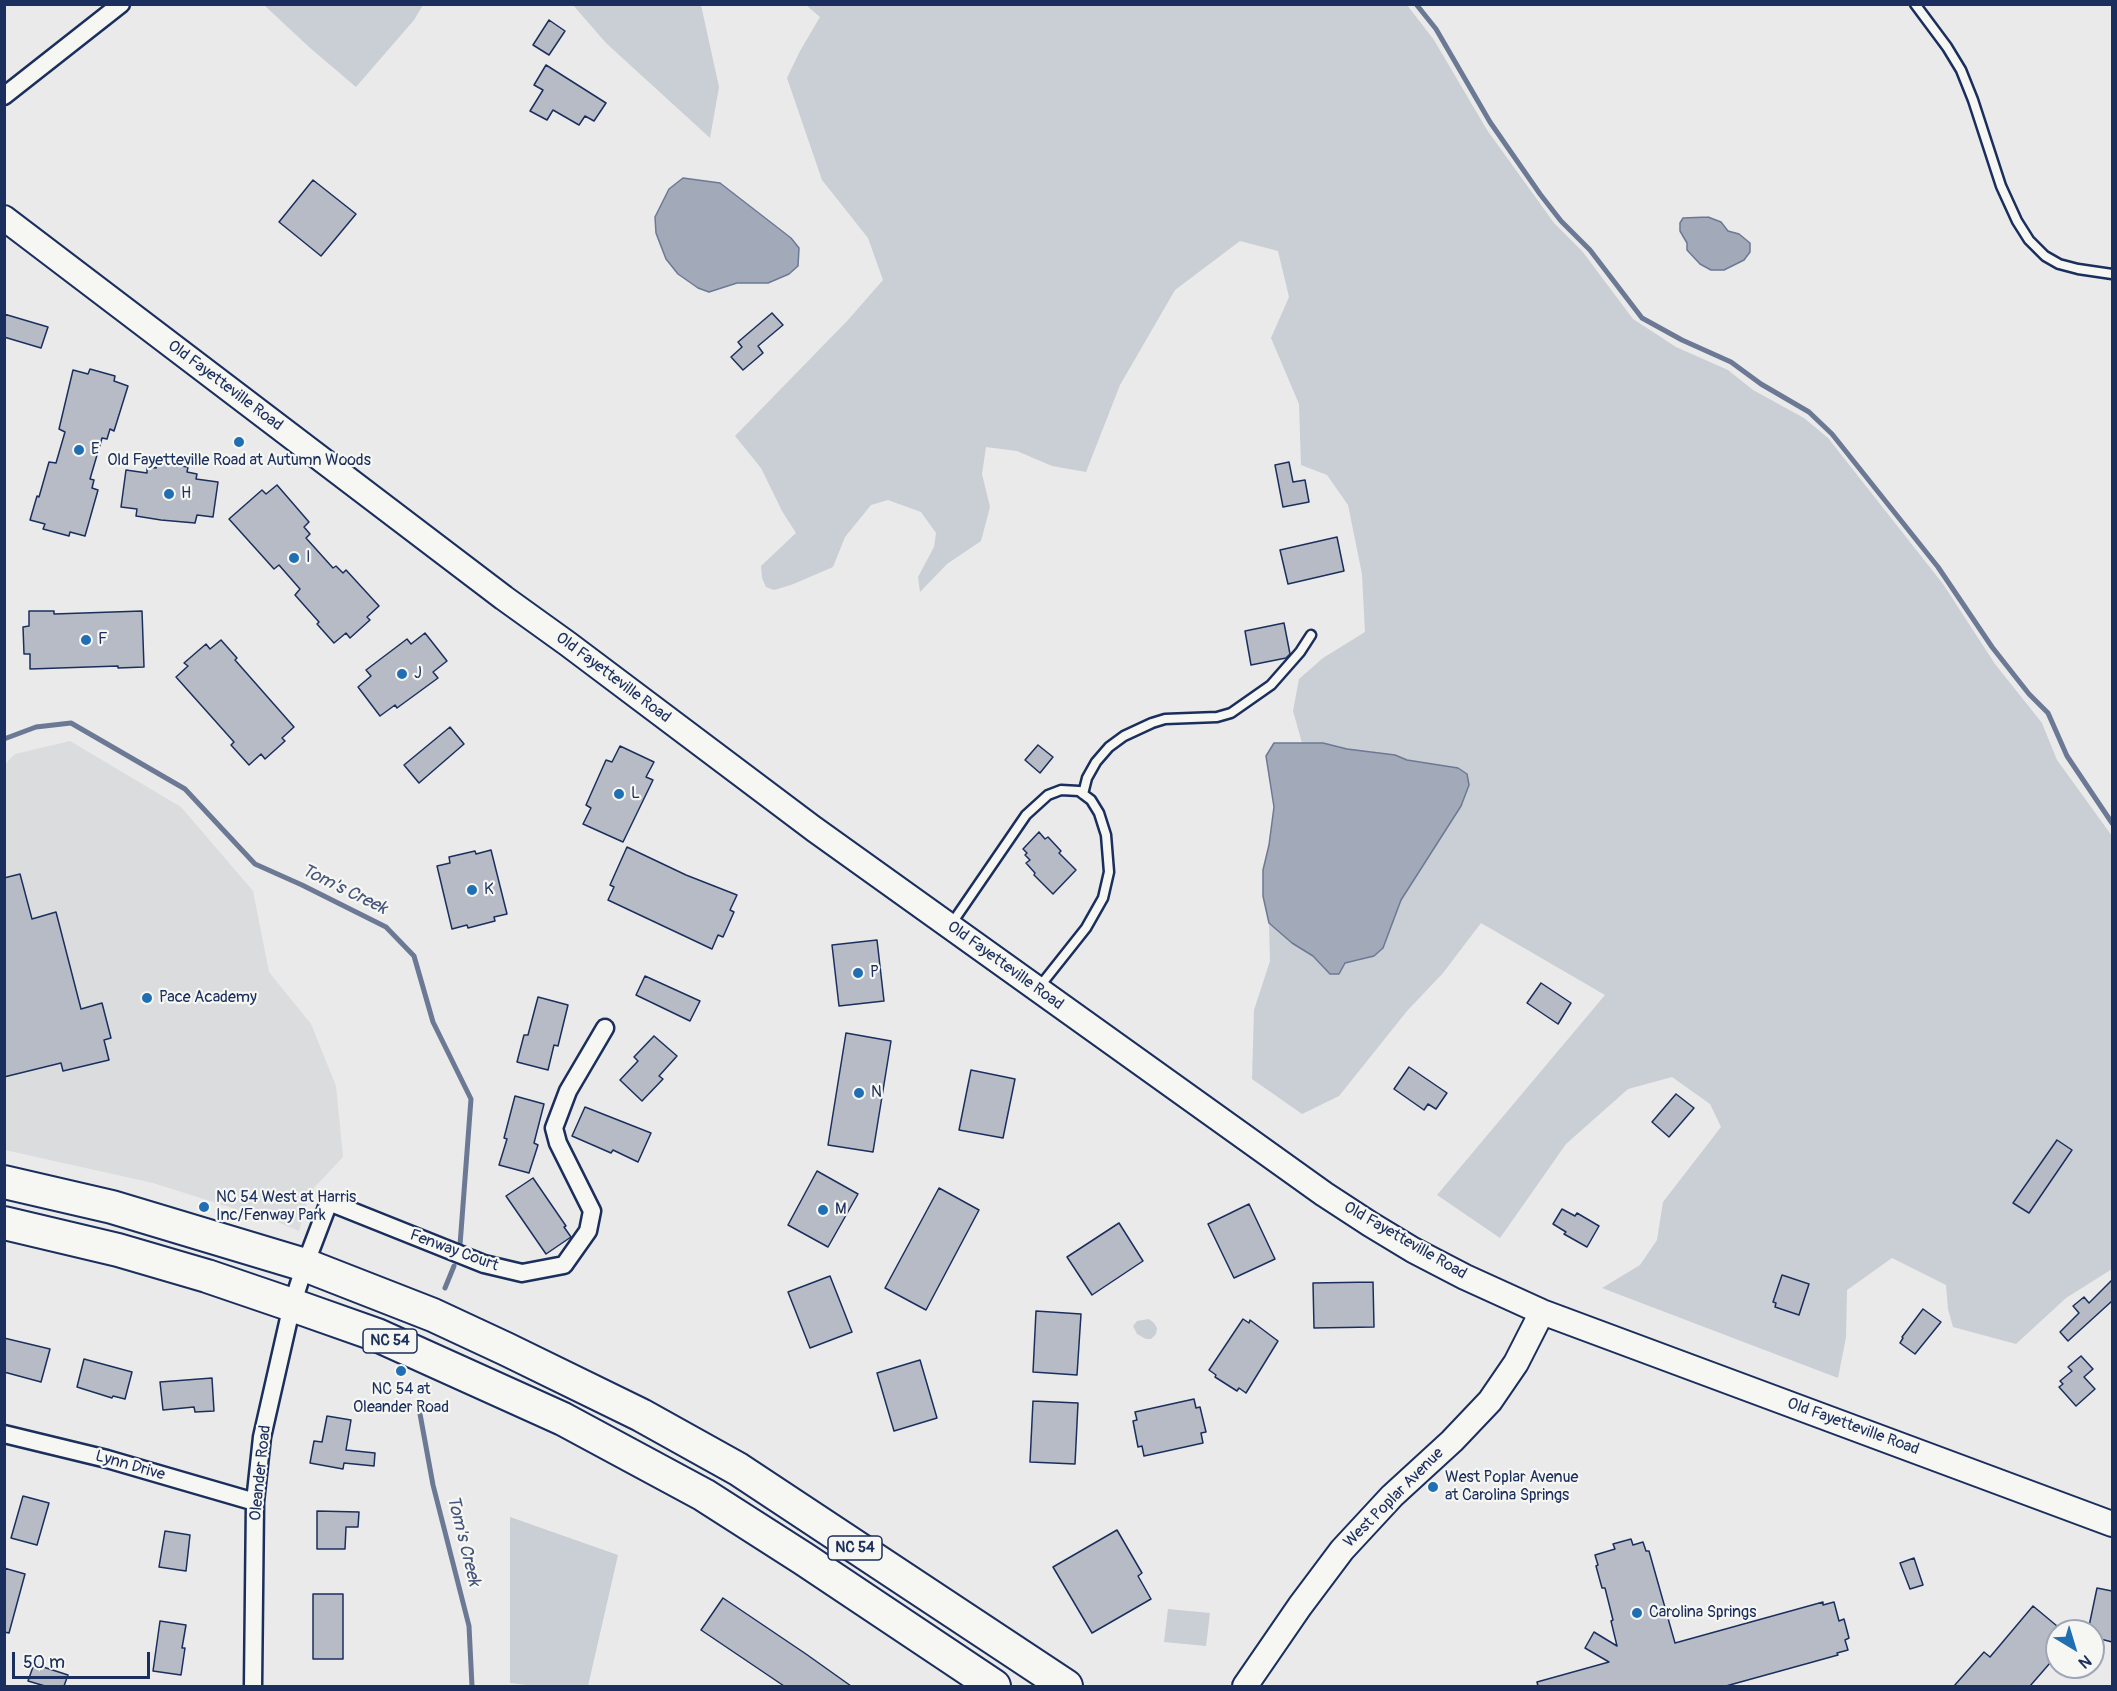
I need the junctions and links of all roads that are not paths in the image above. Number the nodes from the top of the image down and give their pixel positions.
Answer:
1 (121, 4) edge
2 (1915, 4) edge
3 (4, 96) edge
4 (4, 218) edge
5 (2112, 274) edge
6 (1311, 634) dead end
7 (1083, 794) junction
8 (950, 926) junction
9 (1038, 989) junction
10 (605, 1028) dead end
11 (4, 1182) edge
12 (4, 1223) edge
13 (305, 1265) junction
14 (292, 1305) junction
15 (1542, 1312) junction
16 (4, 1434) edge
17 (255, 1502) junction
18 (2112, 1524) edge
19 (253, 1686) edge
20 (994, 1686) edge
21 (1066, 1686) edge
22 (1245, 1686) edge

1 - 3 street
2 - 5 lane
4 - 8 street, Old Fayetteville Road
6 - 7 lane
7 - 8 lane
7 - 9 lane
8 - 9 street, Old Fayetteville Road
9 - 15 street, Old Fayetteville Road
10 - 13 street, Fenway Court
11 - 13 highway, NC 54
12 - 14 highway, NC 54
13 - 14 street, Oleander Road
13 - 21 highway, NC 54
14 - 17 street, Oleander Road
14 - 20 highway, NC 54
15 - 18 street, Old Fayetteville Road
15 - 22 street, West Poplar Avenue
16 - 17 street, Lynn Drive
17 - 19 street, Oleander Road

